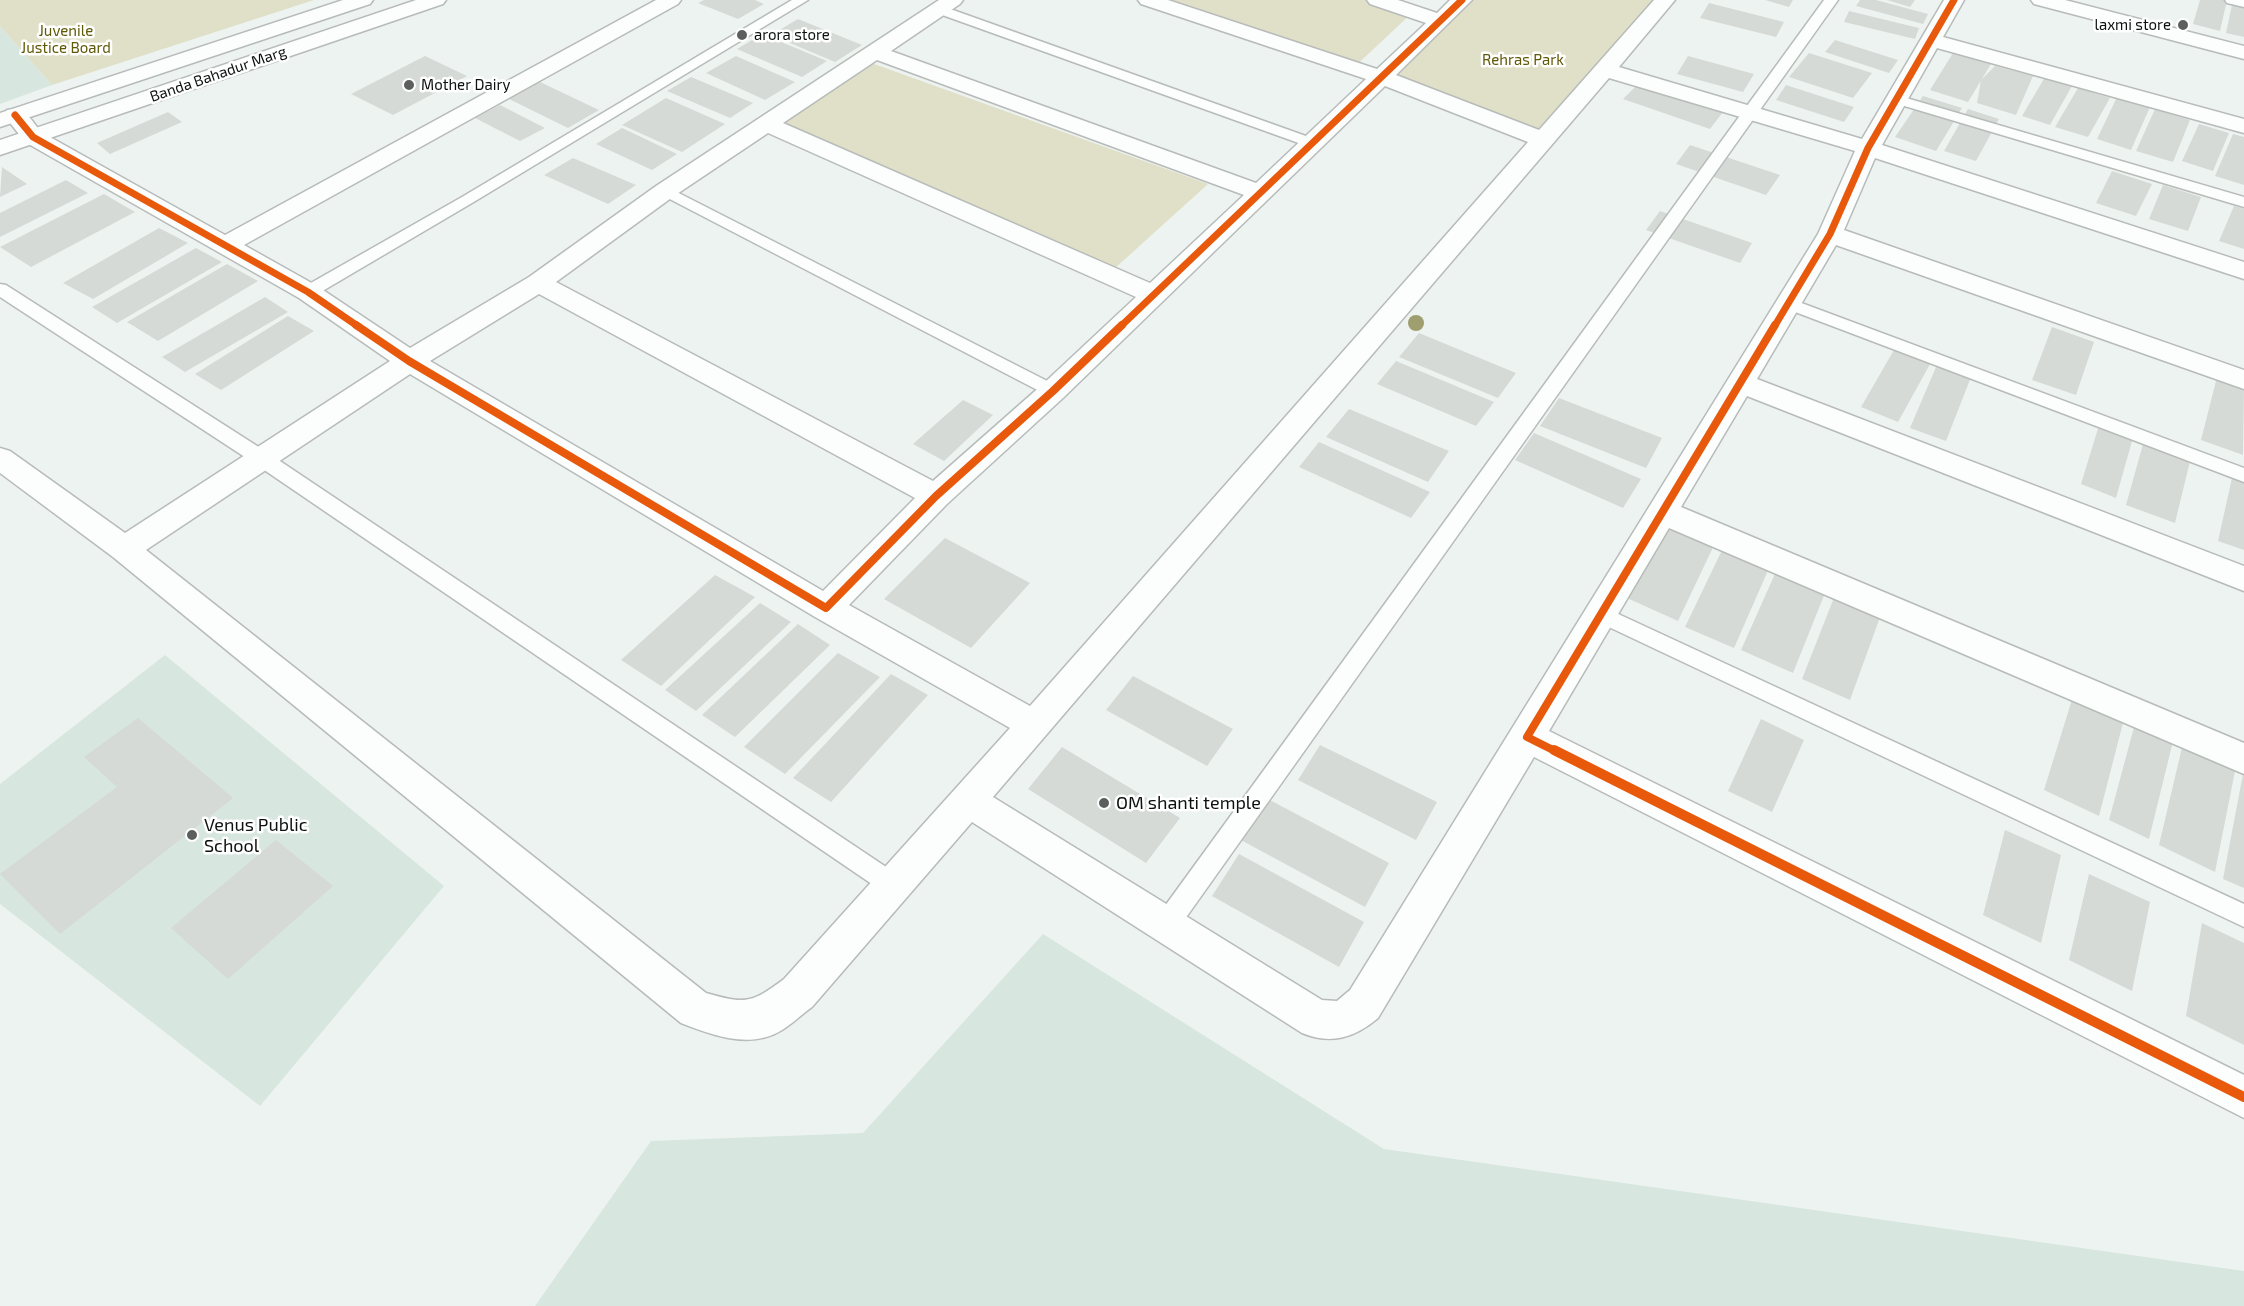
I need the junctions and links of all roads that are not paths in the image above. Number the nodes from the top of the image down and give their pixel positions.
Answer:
1 (363, 0) edge
2 (436, 0) edge
3 (671, 0) edge
4 (801, 0) edge
5 (1148, 0) edge
6 (1377, 0) edge
7 (1462, 0) edge
8 (1665, 0) edge
9 (1831, 0) edge
10 (1954, 0) edge
11 (2041, 0) edge
12 (2232, 0) edge
13 (2244, 3) edge
14 (946, 4) edge
15 (1441, 21) junction
16 (1931, 40) junction
17 (874, 52) junction
18 (2244, 53) edge
19 (1605, 70) junction
20 (1381, 77) junction
21 (1896, 99) junction
22 (1751, 113) junction
23 (8, 118) edge
24 (765, 124) junction
25 (2244, 126) edge
26 (33, 137) junction
27 (1544, 140) junction
28 (1312, 143) junction
29 (0, 148) edge
30 (1868, 148) junction
31 (665, 191) junction
32 (1261, 193) junction
33 (2244, 202) edge
34 (1830, 234) junction
35 (225, 245) junction
36 (2244, 272) edge
37 (538, 283) junction
38 (0, 289) edge
39 (308, 292) junction
40 (1154, 295) junction
41 (1788, 303) junction
42 (409, 361) junction
43 (2244, 380) edge
44 (1740, 383) junction
45 (1053, 391) junction
46 (0, 458) edge
47 (261, 458) junction
48 (2244, 475) edge
49 (936, 496) junction
50 (1662, 512) junction
51 (124, 549) junction
52 (2244, 579) edge
53 (826, 608) junction
54 (1601, 614) junction
55 (1034, 725) junction
56 (1527, 737) junction
57 (2244, 759) edge
58 (968, 800) junction
59 (893, 885) junction
60 (2244, 916) edge
61 (1166, 925) junction
62 (2244, 1097) edge

1 - 23 street, Banda Bahadur Marg
2 - 26 street, Banda Bahadur Marg
3 - 35 street
4 - 39 lane
5 - 20 street
6 - 15 street
7 - 15 street
8 - 19 street
9 - 22 lane
10 - 16 street
11 - 18 street
12 - 13 lane
14 - 17 street
14 - 28 lane
15 - 20 street
16 - 21 street
16 - 25 street
17 - 24 street
17 - 32 street
19 - 22 street
19 - 27 street
20 - 27 street
20 - 28 street
21 - 30 street
21 - 33 lane
22 - 30 street
22 - 61 lane
23 - 26 street
24 - 31 street
24 - 40 street
26 - 29 street, Banda Bahadur Marg
26 - 35 street
27 - 55 street
28 - 32 street
30 - 34 street
30 - 36 street
31 - 37 street
31 - 45 lane
32 - 40 street
34 - 41 street
34 - 43 street
35 - 39 street
37 - 42 street
37 - 49 street
38 - 47 lane
39 - 42 street
40 - 45 street
41 - 44 street
41 - 48 lane
42 - 47 street
42 - 53 street
44 - 50 street
44 - 52 street
45 - 49 street
46 - 51 street
47 - 51 street
47 - 59 lane
49 - 53 street
50 - 54 street
50 - 57 street
51 - 59 street
53 - 55 street
54 - 56 street
54 - 60 lane
55 - 58 street
56 - 61 street
56 - 62 street
58 - 59 street
58 - 61 street

